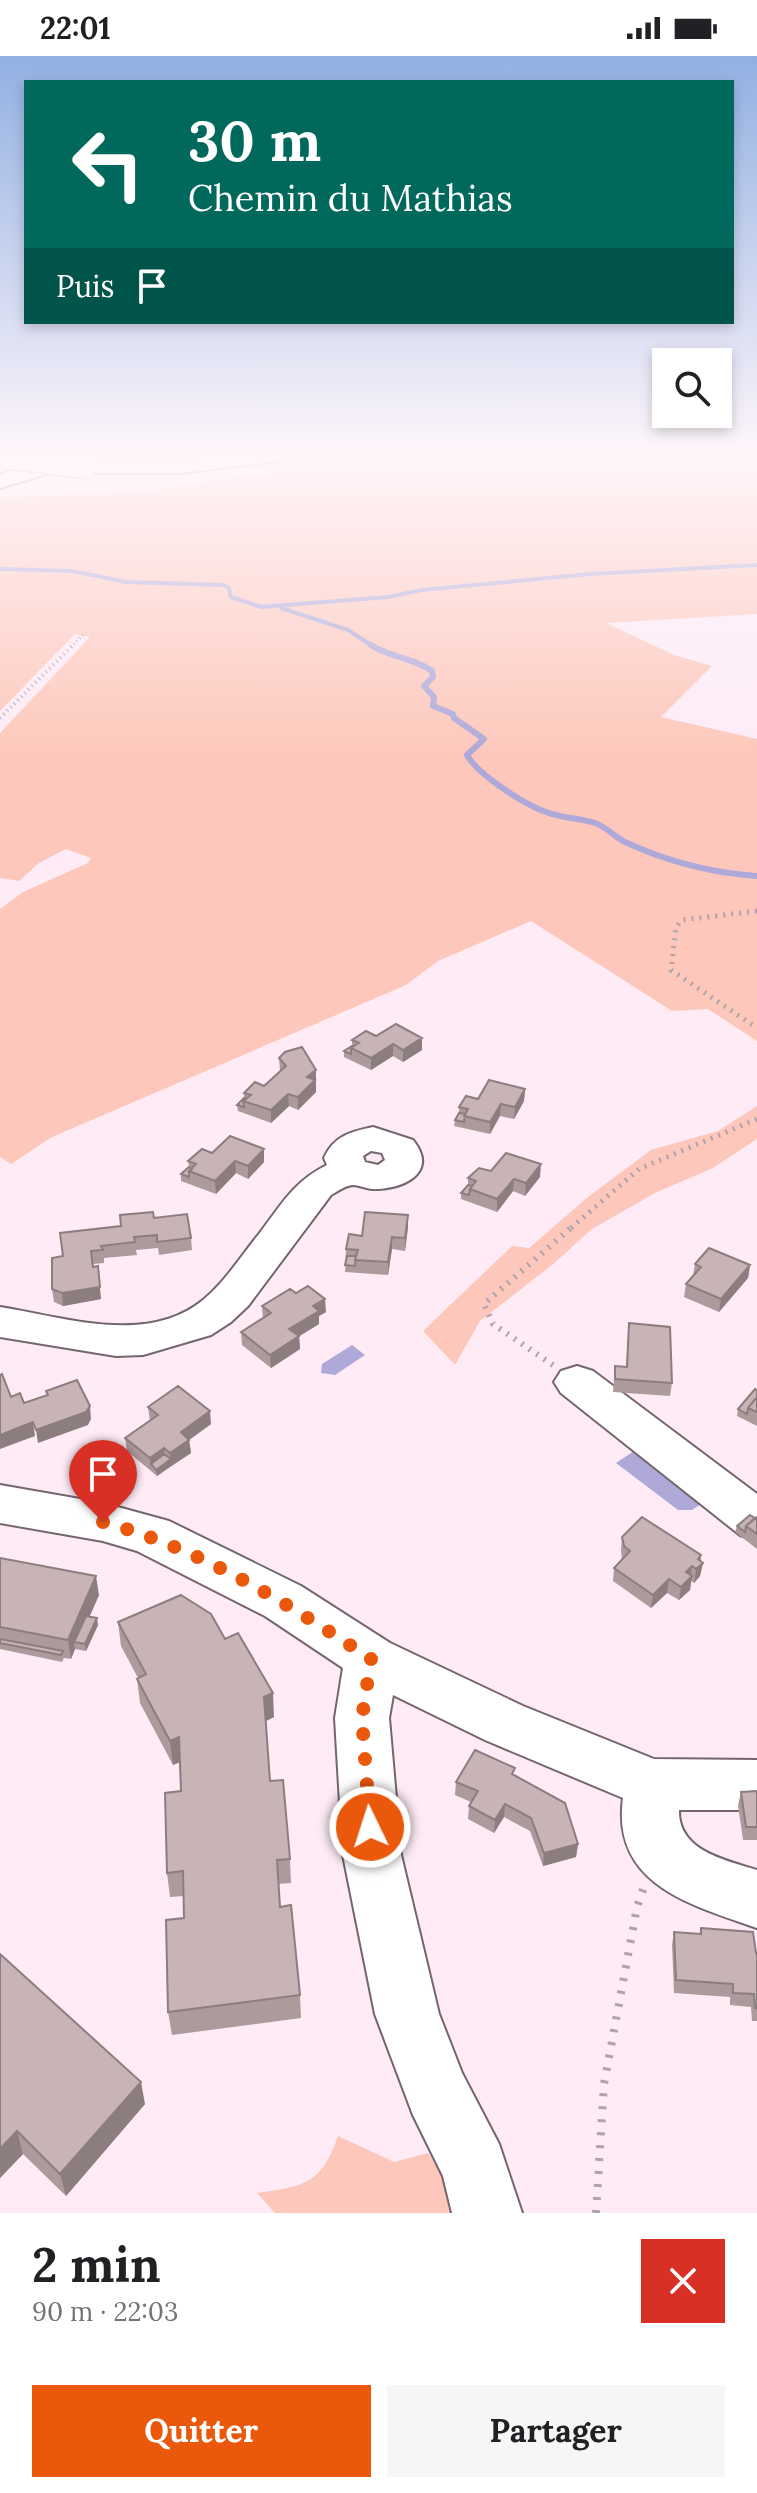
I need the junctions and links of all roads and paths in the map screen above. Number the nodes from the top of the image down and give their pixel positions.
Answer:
1 (83, 635) dead end
2 (0, 718) edge
3 (757, 911) edge
4 (757, 1028) edge
5 (757, 1119) edge
6 (349, 1170) dead end
7 (0, 1322) edge
8 (577, 1382) joint
9 (0, 1504) edge
10 (757, 1521) edge
11 (371, 1659) junction
12 (653, 1784) junction
13 (757, 1785) edge
14 (658, 1849) junction
15 (757, 1899) edge
16 (487, 2213) edge
17 (596, 2213) edge

1 - 2 path
3 - 4 path
5 - 8 path
6 - 7 street
8 - 10 street
9 - 11 street
11 - 12 street
11 - 16 street
12 - 13 street
12 - 14 street
14 - 15 street
14 - 17 path

